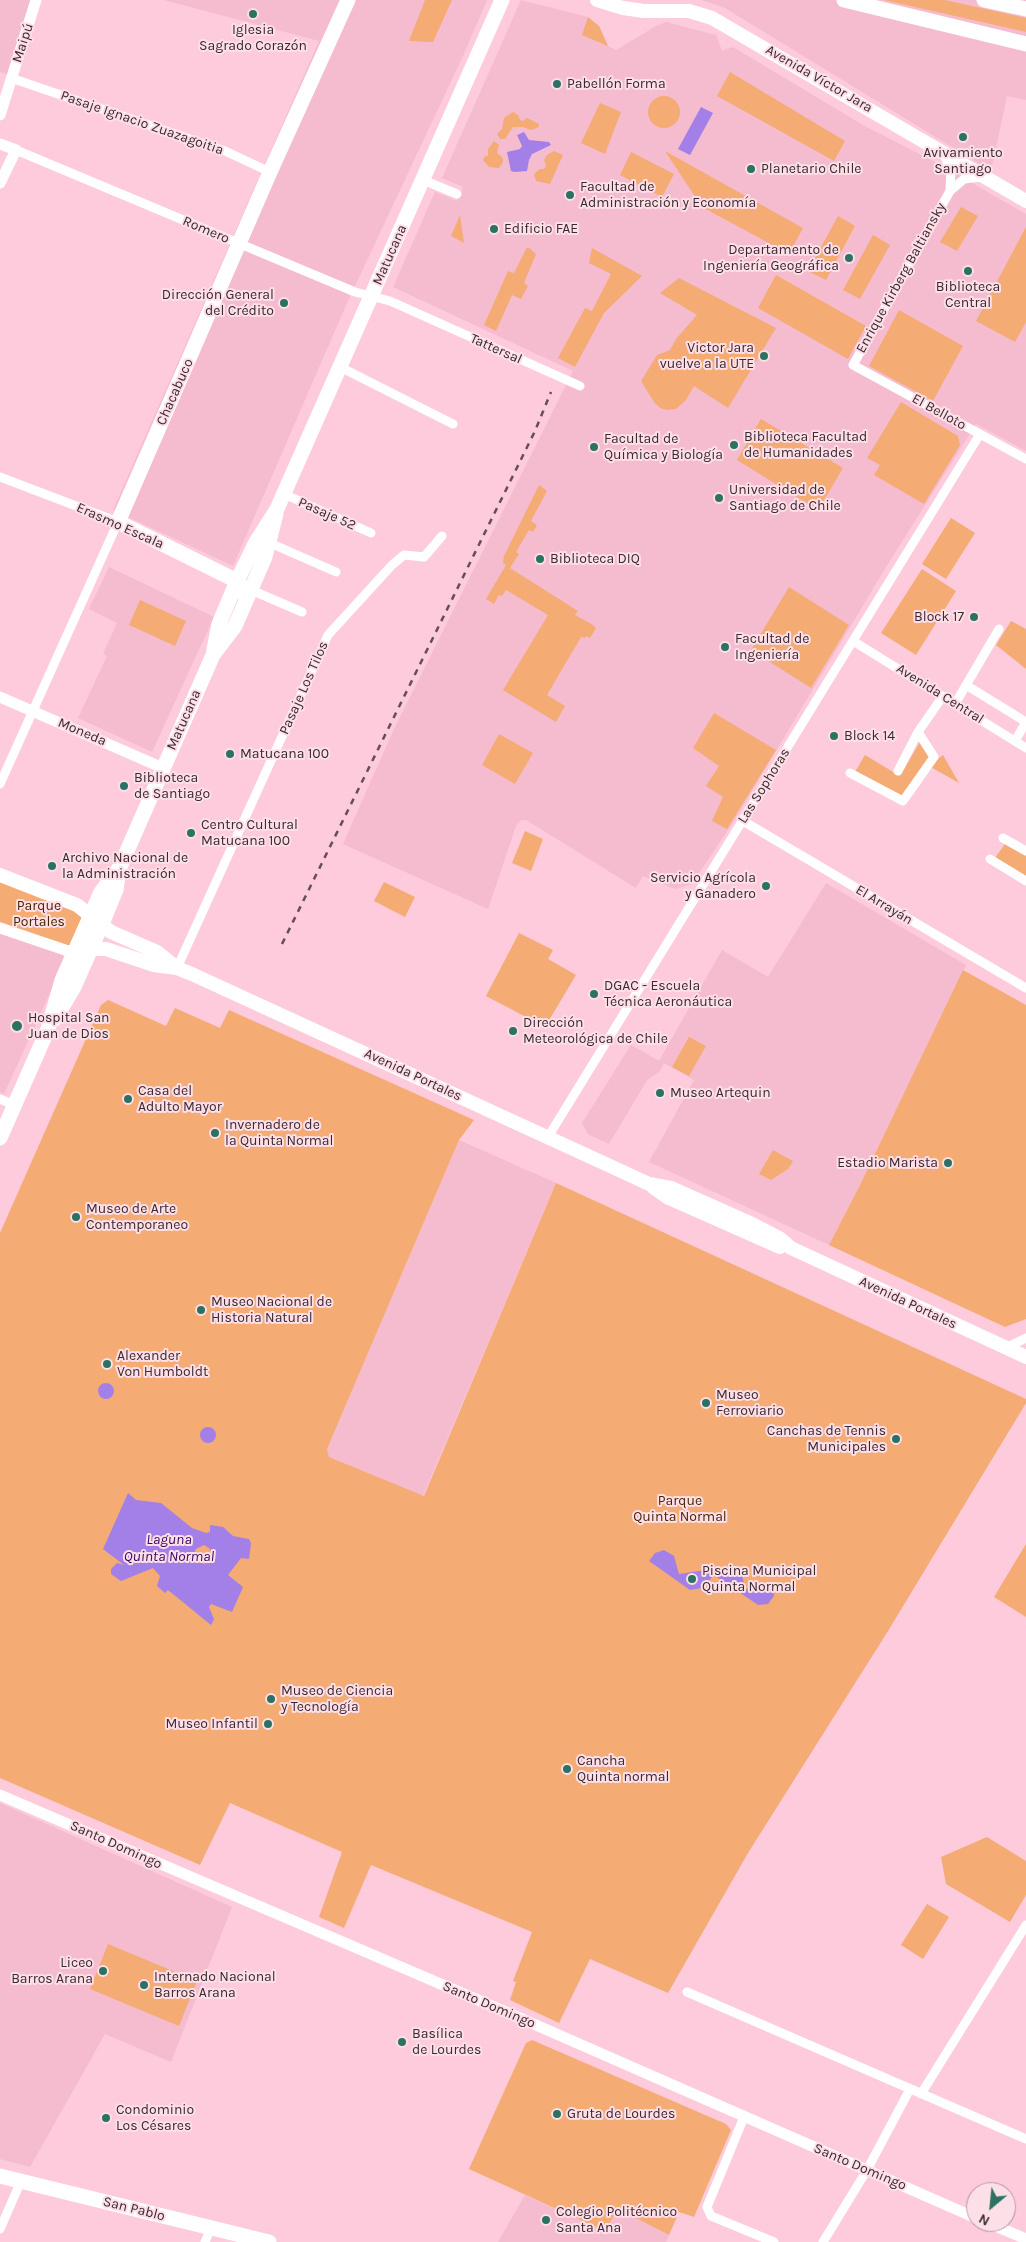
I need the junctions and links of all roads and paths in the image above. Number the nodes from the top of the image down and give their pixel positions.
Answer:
1 (36, 0) edge
2 (348, 0) edge
3 (502, 0) edge
4 (597, 0) edge
5 (844, 0) edge
6 (984, 0) edge
7 (1026, 9) edge
8 (1026, 44) edge
9 (12, 78) junction
10 (0, 115) edge
11 (0, 144) edge
12 (16, 150) junction
13 (942, 152) junction
14 (270, 172) junction
15 (986, 178) junction
16 (423, 180) junction
17 (0, 183) edge
18 (950, 191) junction
19 (457, 194) dead end
20 (1026, 201) edge
21 (239, 244) junction
22 (372, 296) junction
23 (413, 311) joint
24 (853, 365) joint
25 (340, 367) junction
26 (580, 386) dead end
27 (453, 424) dead end
28 (980, 434) junction
29 (1026, 459) edge
30 (0, 477) edge
31 (284, 494) junction
32 (277, 509) junction
33 (118, 522) junction
34 (371, 533) dead end
35 (442, 536) dead end
36 (270, 543) junction
37 (336, 572) dead end
38 (237, 581) junction
39 (248, 595) junction
40 (302, 612) dead end
41 (999, 628) dead end
42 (854, 641) junction
43 (213, 655) junction
44 (966, 685) junction
45 (943, 696) junction
46 (0, 697) edge
47 (955, 704) junction
48 (33, 711) junction
49 (1026, 722) edge
50 (918, 732) junction
51 (1014, 741) junction
52 (1026, 748) edge
53 (163, 768) junction
54 (898, 771) dead end
55 (850, 773) dead end
56 (0, 784) edge
57 (743, 821) junction
58 (1003, 838) dead end
59 (1026, 851) edge
60 (990, 859) dead end
61 (0, 875) edge
62 (1026, 881) edge
63 (97, 919) junction
64 (0, 928) edge
65 (91, 949) junction
66 (74, 953) junction
67 (177, 968) junction
68 (1026, 988) edge
69 (48, 1029) junction
70 (0, 1099) edge
71 (14, 1105) junction
72 (548, 1137) junction
73 (0, 1138) edge
74 (1026, 1338) edge
75 (1005, 1348) junction
76 (1026, 1357) edge
77 (0, 1794) edge
78 (1026, 1925) edge
79 (687, 1992) dead end
80 (910, 2089) junction
81 (921, 2094) junction
82 (744, 2117) junction
83 (1026, 2139) edge
84 (867, 2170) junction
85 (0, 2176) edge
86 (21, 2181) junction
87 (966, 2214) edge
88 (0, 2229) edge
89 (1008, 2232) edge
90 (208, 2235) edge
91 (1026, 2240) edge
92 (269, 2242) edge
93 (774, 2242) edge
94 (823, 2242) edge

1 - 9 street, Maipú
2 - 14 main road, Chacabuco
3 - 16 main road, Matucana
4 - 13 main road, Avenida Víctor Jara
5 - 8 main road
6 - 7 main road
9 - 10 street, Maipú
9 - 14 street, Pasaje Ignacio Zuazagoitia
11 - 12 street, Romero
12 - 17 street
12 - 21 street, Romero
13 - 15 main road, Avenida Víctor Jara
13 - 18 street, Enrique Kirberg Baltiansky
14 - 21 main road, Chacabuco
15 - 18 street, Enrique Kirberg Baltiansky
15 - 20 main road, Avenida Víctor Jara
16 - 19 street
16 - 22 main road, Matucana
18 - 24 street, Enrique Kirberg Baltiansky
21 - 22 street, Romero
21 - 33 main road, Chacabuco
22 - 23 street, Romero
22 - 25 main road, Matucana
23 - 26 street, Tattersal
24 - 28 street, El Belloto
25 - 27 street
25 - 31 main road, Matucana
28 - 29 street, El Belloto
28 - 42 street, Las Sophoras
30 - 33 street, Erasmo Escala
31 - 32 main road, Matucana
31 - 34 street, Pasaje 52
32 - 36 main road, Matucana
32 - 38 main road, Matucana
33 - 38 main road, Erasmo Escala
33 - 48 street, Chacabuco
35 - 67 street, Pasaje Los Tilos
36 - 37 street
36 - 39 main road, Matucana
38 - 39 main road
38 - 43 main road, Matucana
39 - 40 street
39 - 43 main road, Matucana
41 - 44 street
42 - 45 street, Avenida Central
42 - 57 street, Las Sophoras
43 - 53 main road, Matucana
44 - 47 street
44 - 49 street
45 - 47 street, Avenida Central
45 - 50 street
46 - 48 street, Moneda
47 - 51 street, Avenida Central
48 - 53 street, Moneda
48 - 56 street, Chacabuco
49 - 51 street
50 - 54 street
50 - 55 street
51 - 52 street, Avenida Central
53 - 63 main road, Matucana
57 - 68 street, El Arrayán
57 - 72 street, Las Sophoras
58 - 59 street
60 - 62 street
61 - 63 main road, Avenida Portales
63 - 65 main road, Matucana
63 - 66 main road, Matucana
63 - 67 main road, Avenida Portales
64 - 66 street
65 - 66 main road, Avenida Portales
65 - 67 main road, Avenida Portales
65 - 69 main road, Matucana
66 - 69 main road, Matucana
67 - 72 main road, Avenida Portales
69 - 71 main road, Matucana
70 - 71 street
71 - 73 main road, Matucana
72 - 75 main road, Avenida Portales
74 - 75 street
75 - 76 main road, Avenida Portales
77 - 82 street, Santo Domingo
78 - 81 street
79 - 80 street
80 - 81 street
80 - 84 street
81 - 83 street
82 - 84 street, Santo Domingo
82 - 93 street
84 - 87 street, Santo Domingo
84 - 94 street
85 - 86 main road, San Pablo
86 - 88 street
86 - 90 main road, San Pablo
89 - 91 street
90 - 92 main road, San Pablo

